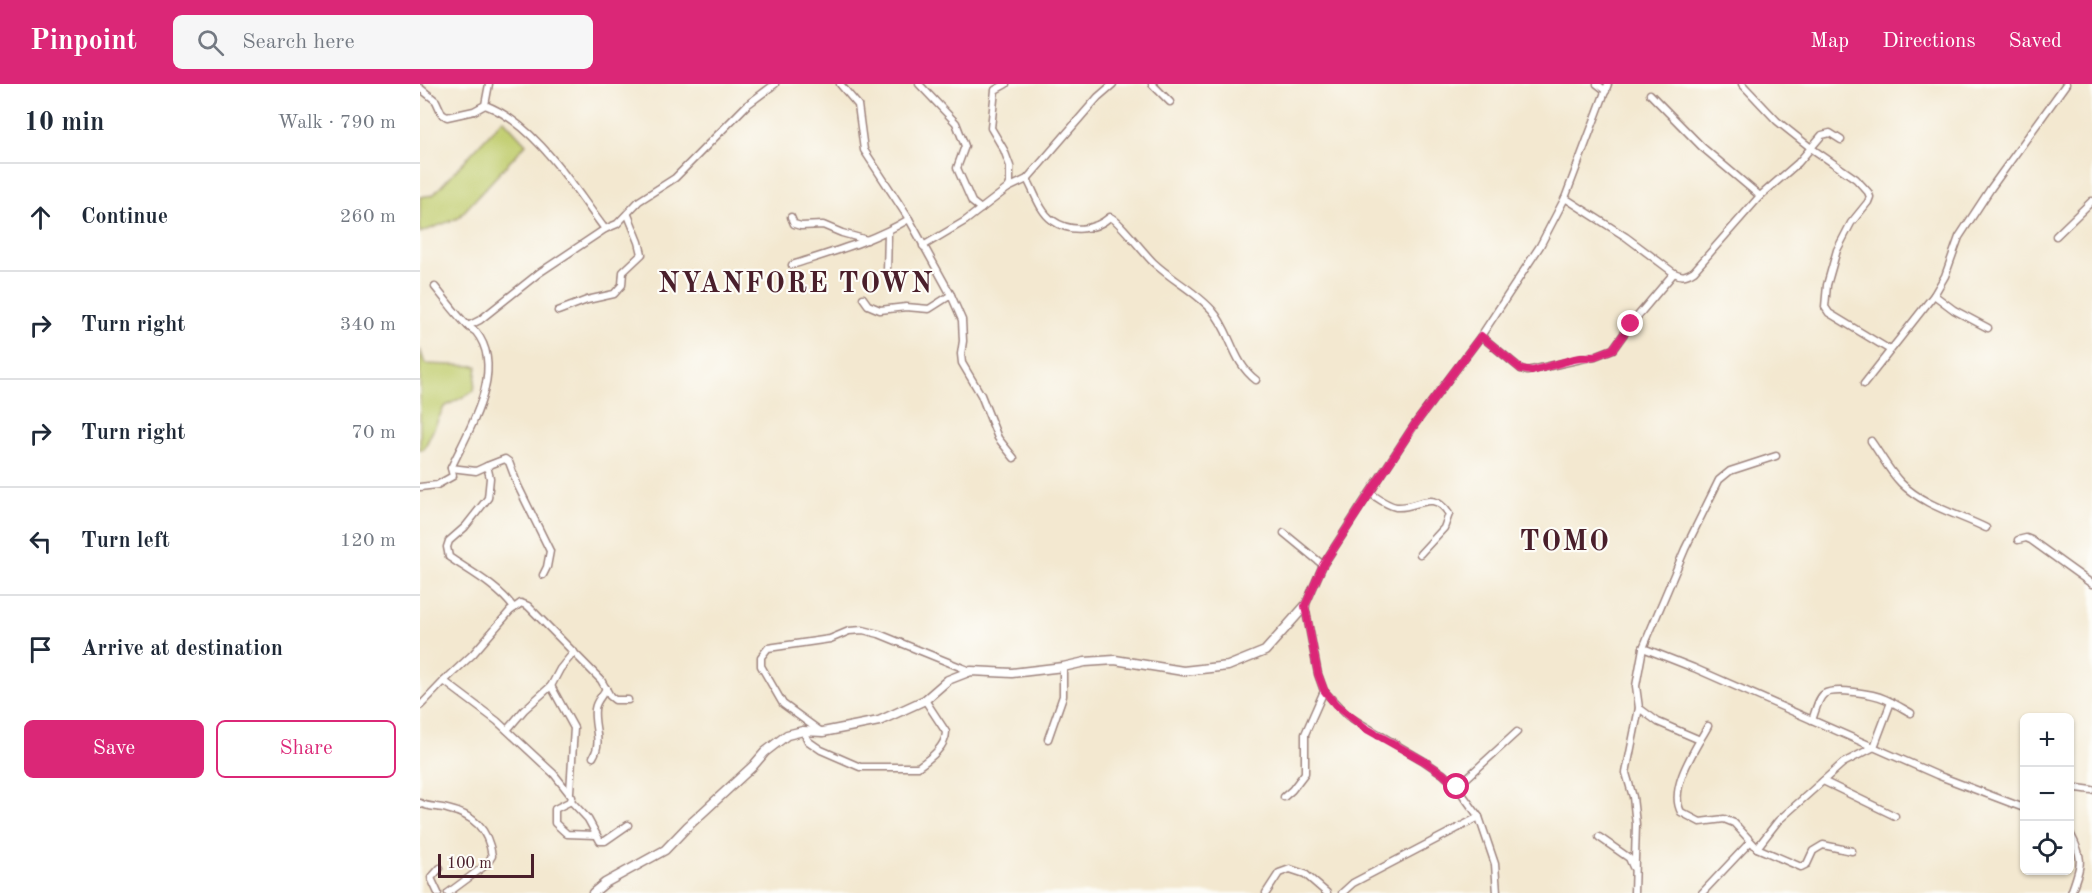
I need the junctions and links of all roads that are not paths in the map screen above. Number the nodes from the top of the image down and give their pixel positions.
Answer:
1 (489, 84) edge
2 (775, 84) edge
3 (840, 84) edge
4 (919, 84) edge
5 (1006, 84) edge
6 (1113, 84) edge
7 (1152, 84) edge
8 (1598, 84) edge
9 (1743, 84) edge
10 (2066, 84) edge
11 (1607, 87) edge
12 (420, 88) edge
13 (1650, 94) dead end
14 (1170, 102) dead end
15 (485, 105) junction
16 (1841, 140) dead end
17 (1811, 148) junction
18 (1027, 179) junction
19 (1008, 188) junction
20 (1760, 196) junction
21 (1565, 198) junction
22 (2092, 201) edge
23 (981, 210) junction
24 (628, 215) junction
25 (791, 217) dead end
26 (909, 219) junction
27 (604, 229) junction
28 (888, 232) junction
29 (2056, 236) dead end
30 (868, 240) junction
31 (923, 246) junction
32 (792, 265) dead end
33 (887, 272) dead end
34 (1674, 273) junction
35 (435, 287) dead end
36 (951, 295) junction
37 (1934, 295) junction
38 (863, 298) dead end
39 (558, 311) dead end
40 (468, 327) junction
41 (1988, 328) dead end
42 (1481, 336) junction
43 (1890, 350) junction
44 (1256, 380) dead end
45 (1864, 384) dead end
46 (1871, 441) dead end
47 (1776, 456) dead end
48 (1014, 458) dead end
49 (487, 466) junction
50 (451, 468) junction
51 (420, 487) edge
52 (1370, 493) junction
53 (1986, 528) dead end
54 (1284, 534) dead end
55 (2018, 540) dead end
56 (1420, 554) dead end
57 (1323, 565) junction
58 (543, 575) dead end
59 (2092, 584) edge
60 (1305, 606) junction
61 (514, 608) junction
62 (1643, 648) junction
63 (574, 652) junction
64 (1063, 667) junction
65 (971, 671) junction
66 (444, 681) junction
67 (551, 686) junction
68 (606, 688) junction
69 (1324, 690) junction
70 (628, 700) dead end
71 (925, 700) junction
72 (1891, 702) junction
73 (420, 706) edge
74 (1639, 708) junction
75 (1911, 713) dead end
76 (1812, 720) junction
77 (1708, 726) dead end
78 (507, 730) junction
79 (803, 731) junction
80 (823, 732) junction
81 (1517, 732) dead end
82 (1048, 739) dead end
83 (1700, 740) junction
84 (1874, 747) junction
85 (593, 757) dead end
86 (1823, 781) junction
87 (1457, 787) junction
88 (2074, 788) edge
89 (2092, 790) edge
90 (570, 792) junction
91 (1284, 797) dead end
92 (571, 801) junction
93 (420, 803) edge
94 (2020, 806) edge
95 (1895, 816) dead end
96 (1479, 817) junction
97 (628, 825) dead end
98 (595, 835) junction
99 (1599, 837) dead end
100 (2074, 840) edge
101 (1750, 842) junction
102 (1757, 848) junction
103 (1852, 851) dead end
104 (1633, 867) junction
105 (440, 868) dead end
106 (438, 893) edge
107 (448, 893) edge
108 (593, 893) edge
109 (1266, 893) edge
110 (1327, 893) edge
111 (1342, 893) edge
112 (1497, 893) edge
113 (1634, 893) edge
114 (1702, 893) edge
115 (2071, 893) edge

1 - 15 street
2 - 24 street
3 - 26 street
4 - 23 street
5 - 19 street
6 - 18 street
7 - 14 street
8 - 11 street
9 - 17 street
10 - 37 street
11 - 21 street
12 - 15 street
13 - 20 street
15 - 27 street
16 - 17 street
17 - 20 street
17 - 43 street
18 - 19 street
18 - 44 street
19 - 23 street
20 - 34 street
21 - 34 street
21 - 42 street
22 - 29 street
23 - 31 street
24 - 27 street
24 - 39 street
25 - 30 street
26 - 28 street
26 - 31 street
27 - 40 street
28 - 30 street
28 - 33 street
30 - 32 street
31 - 36 street
34 - 42 street
35 - 40 street
36 - 38 street
36 - 48 street
37 - 41 street
37 - 43 street
40 - 50 street
42 - 52 street
43 - 45 street
46 - 53 street
47 - 62 street
49 - 50 street
49 - 58 street
49 - 61 street
50 - 51 street
52 - 56 street
52 - 57 street
54 - 57 street
55 - 59 street
57 - 60 street
60 - 64 street
60 - 69 street
61 - 63 street
61 - 66 street
62 - 74 street
62 - 76 street
63 - 67 street
63 - 68 street
64 - 65 street
64 - 82 street
65 - 71 street
65 - 80 street
66 - 73 street
66 - 78 street
67 - 78 street
67 - 90 street
68 - 70 street
68 - 85 street
69 - 87 street
69 - 91 street
71 - 79 street
71 - 80 street
72 - 75 street
72 - 76 street
72 - 84 street
74 - 83 street
74 - 104 street
76 - 84 street
77 - 83 street
78 - 90 street
79 - 80 street
79 - 108 street
81 - 87 street
83 - 101 street
84 - 86 street
84 - 94 street
86 - 95 street
86 - 102 street
87 - 96 street
88 - 89 street
90 - 92 street
92 - 98 street
92 - 98 street
93 - 107 street
96 - 111 street
96 - 112 street
97 - 98 street
99 - 104 street
100 - 115 street
101 - 102 street
101 - 114 street
102 - 103 street
104 - 113 street
105 - 106 street
109 - 110 street

